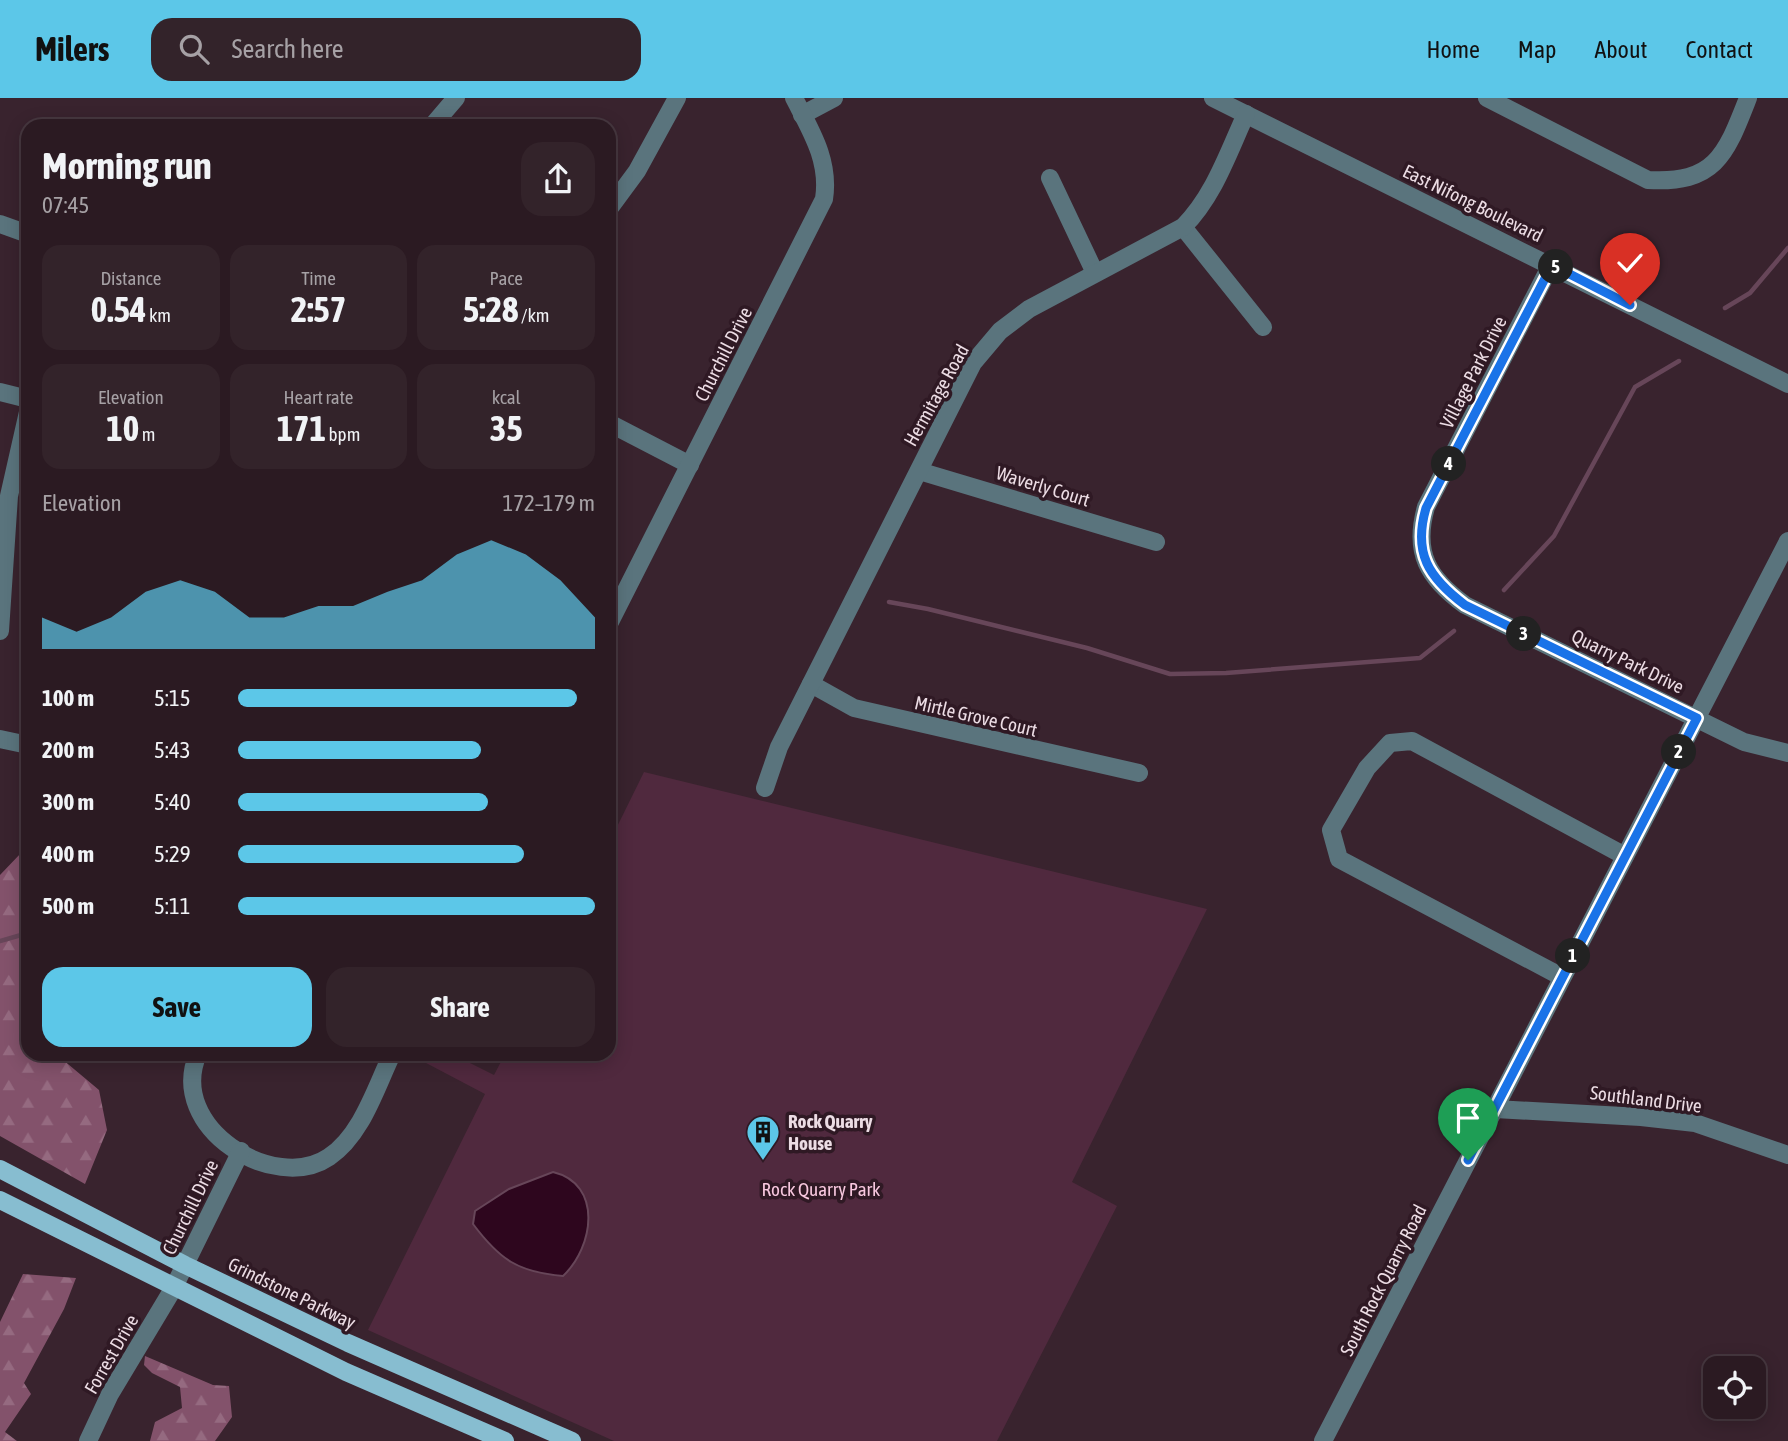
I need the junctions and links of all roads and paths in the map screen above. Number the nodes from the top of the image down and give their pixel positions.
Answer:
1 (456, 98) edge
2 (677, 98) edge
3 (794, 98) edge
4 (834, 98) edge
5 (1213, 98) edge
6 (1487, 98) edge
7 (1748, 98) edge
8 (1245, 114) junction
9 (802, 115) junction
10 (438, 119) edge
11 (1050, 178) dead end
12 (616, 200) edge
13 (0, 224) edge
14 (1183, 227) junction
15 (21, 232) edge
16 (1552, 265) junction
17 (1095, 273) junction
18 (1263, 327) dead end
19 (1788, 384) edge
20 (0, 392) edge
21 (21, 397) edge
22 (616, 427) edge
23 (21, 443) edge
24 (690, 465) junction
25 (919, 471) junction
26 (1788, 541) edge
27 (1156, 542) dead end
28 (1465, 605) joint
29 (616, 610) edge
30 (0, 631) edge
31 (811, 684) junction
32 (1697, 718) junction
33 (0, 739) edge
34 (21, 744) edge
35 (1788, 753) edge
36 (1139, 773) dead end
37 (765, 788) dead end
38 (1625, 856) junction
39 (1562, 977) junction
40 (197, 1061) edge
41 (389, 1061) edge
42 (1495, 1109) junction
43 (241, 1151) junction
44 (1788, 1155) edge
45 (0, 1169) edge
46 (0, 1200) edge
47 (185, 1265) junction
48 (173, 1289) junction
49 (88, 1441) edge
50 (506, 1441) edge
51 (572, 1441) edge
52 (1323, 1441) edge

1 - 10 street
2 - 12 street
3 - 9 street, Churchill Drive
4 - 9 street
5 - 8 street, East Nifong Boulevard
6 - 7 street
8 - 14 street, Hermitage Road
8 - 16 street, East Nifong Boulevard
9 - 24 street, Churchill Drive
11 - 17 street
13 - 15 street
14 - 17 street, Hermitage Road
14 - 18 street
16 - 19 street, East Nifong Boulevard
16 - 28 street, Village Park Drive
17 - 25 street, Hermitage Road
20 - 21 street
22 - 24 street
23 - 30 street
24 - 29 street, Churchill Drive
25 - 27 street, Waverly Court
25 - 31 street, Hermitage Road
26 - 32 street, South Rock Quarry Road
28 - 32 street, Quarry Park Drive
31 - 36 street, Mirtle Grove Court
31 - 37 street, Hermitage Road
32 - 35 street, Quarry Park Drive
32 - 38 street, South Rock Quarry Road
33 - 34 street
38 - 39 street, South Rock Quarry Road
38 - 39 street
39 - 42 street, South Rock Quarry Road
40 - 43 street
41 - 43 street, Churchill Drive
42 - 44 street, Southland Drive
42 - 52 street, South Rock Quarry Road
43 - 47 street, Churchill Drive
45 - 47 main road, Grindstone Parkway
46 - 48 main road
47 - 48 street, Churchill Drive
47 - 51 main road, Grindstone Parkway
48 - 49 street, Forrest Drive
48 - 50 main road

